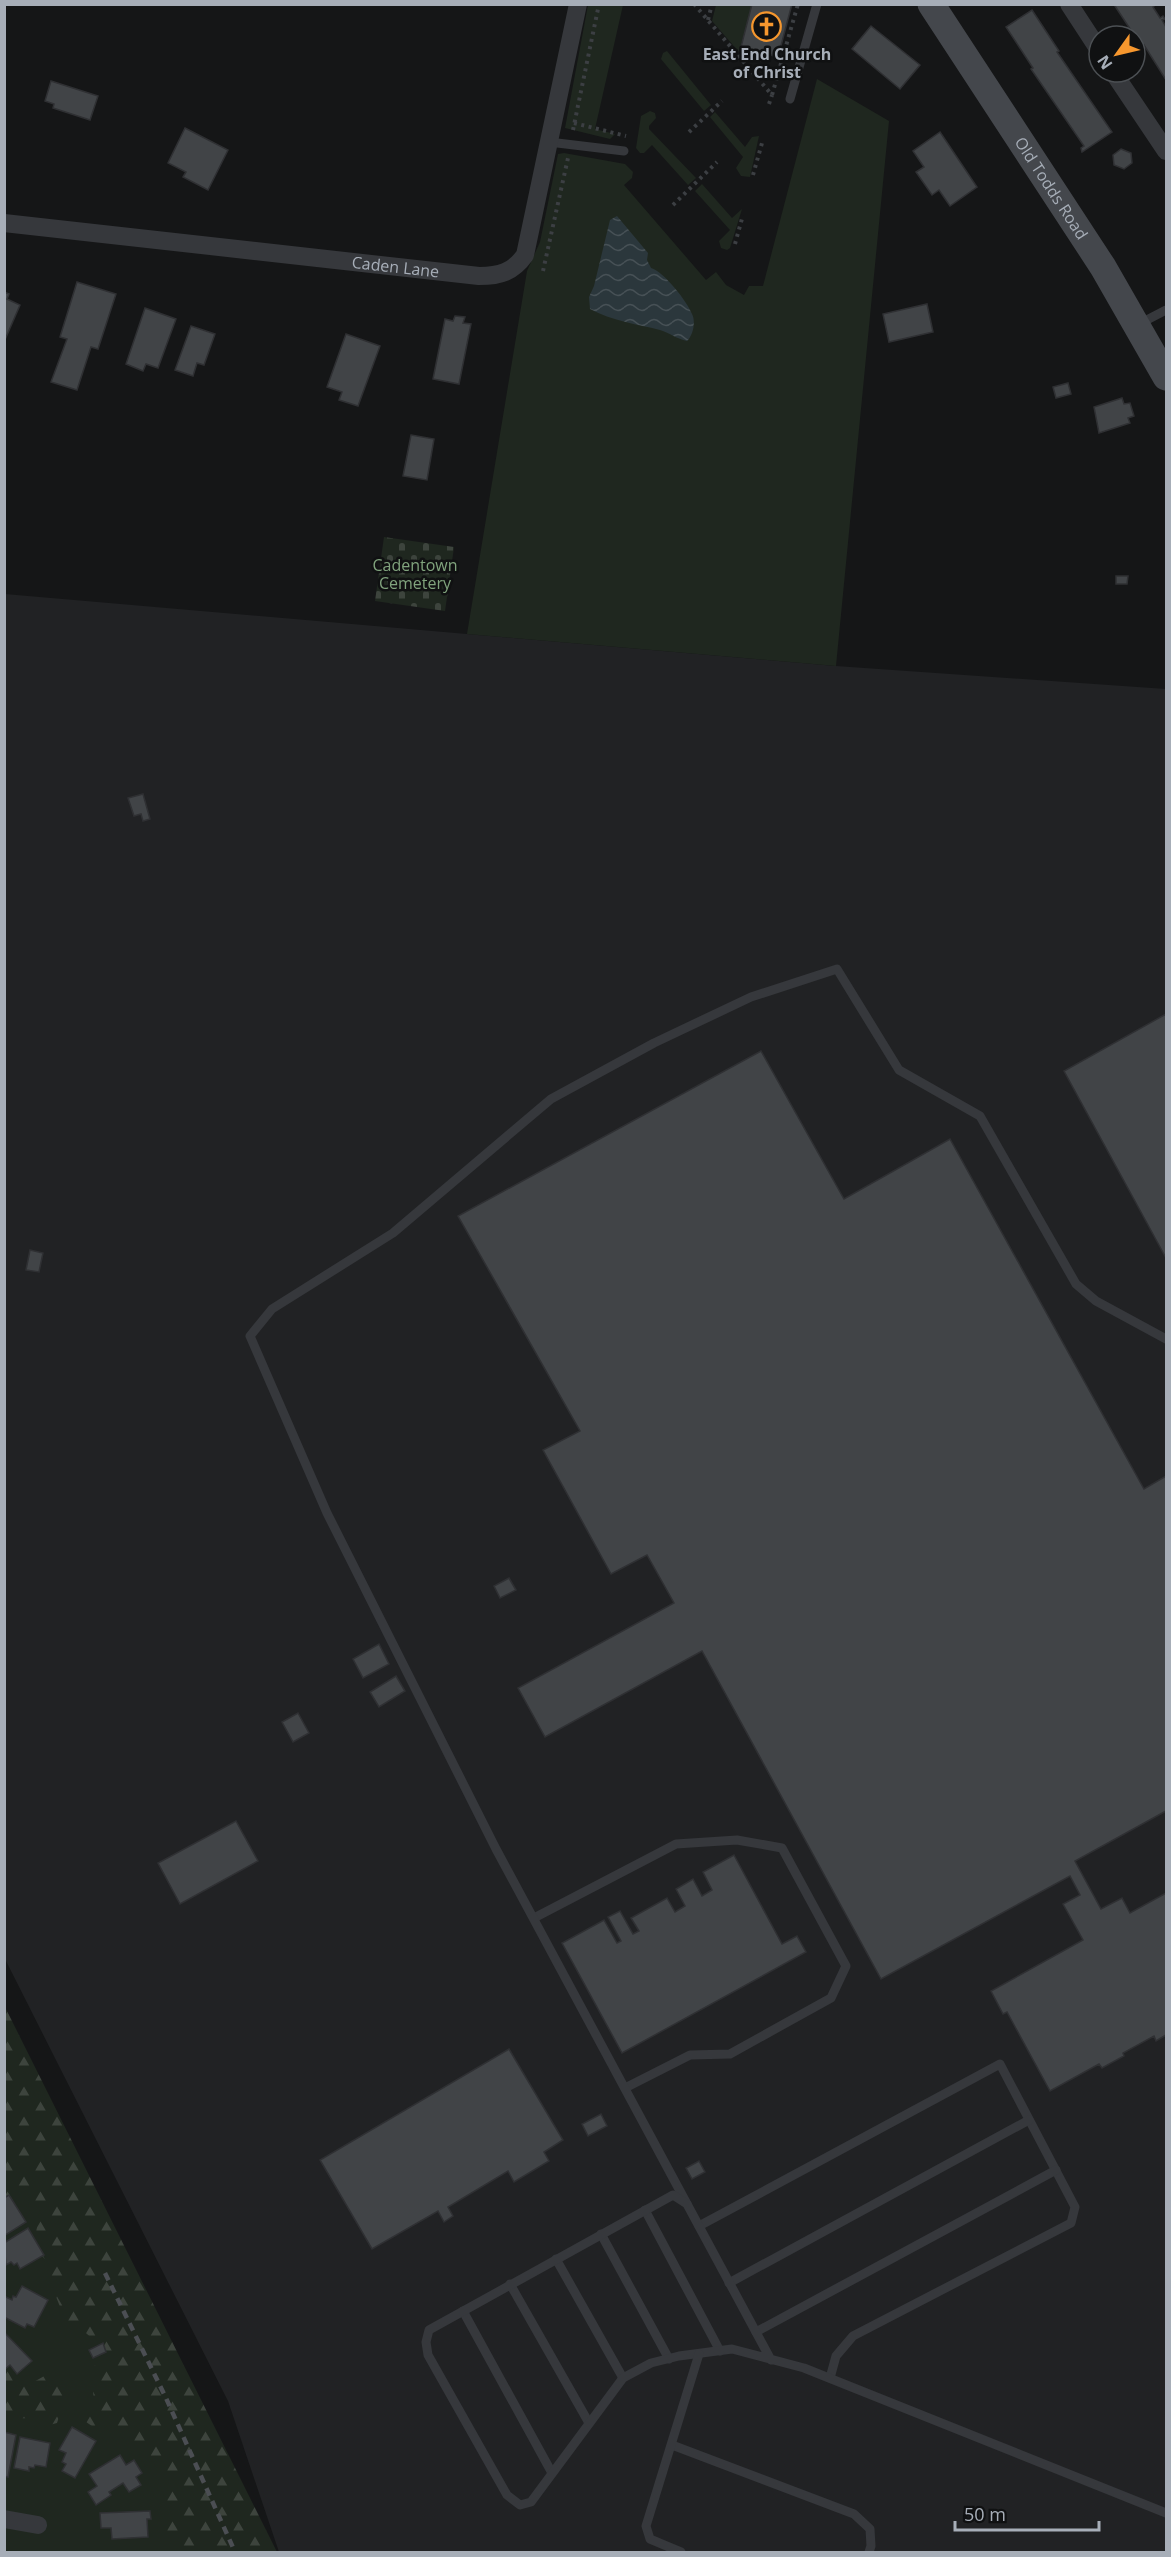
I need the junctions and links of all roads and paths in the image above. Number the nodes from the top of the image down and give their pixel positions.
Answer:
1 (578, 4) edge
2 (599, 4) edge
3 (694, 4) edge
4 (712, 4) edge
5 (798, 4) edge
6 (817, 4) edge
7 (931, 4) edge
8 (1069, 4) edge
9 (708, 21) junction
10 (1087, 32) edge
11 (743, 48) dead end
12 (762, 53) dead end
13 (741, 59) junction
14 (753, 75) junction
15 (1121, 84) edge
16 (772, 95) junction
17 (790, 99) dead end
18 (722, 101) dead end
19 (769, 104) dead end
20 (574, 123) junction
21 (573, 130) dead end
22 (690, 132) dead end
23 (626, 136) dead end
24 (549, 142) junction
25 (762, 143) dead end
26 (624, 151) dead end
27 (1167, 151) edge
28 (568, 157) dead end
29 (717, 162) dead end
30 (753, 175) dead end
31 (673, 205) dead end
32 (743, 215) dead end
33 (4, 223) edge
34 (735, 244) dead end
35 (543, 271) dead end
36 (1167, 310) edge
37 (1137, 325) junction
38 (1167, 377) edge
39 (1167, 1339) edge
40 (534, 1918) junction
41 (625, 2088) junction
42 (1029, 2120) junction
43 (1056, 2170) junction
44 (687, 2204) junction
45 (645, 2210) junction
46 (699, 2226) junction
47 (601, 2234) junction
48 (556, 2259) junction
49 (729, 2283) junction
50 (510, 2284) junction
51 (463, 2311) junction
52 (756, 2332) junction
53 (720, 2351) junction
54 (699, 2354) junction
55 (669, 2359) junction
56 (771, 2360) junction
57 (623, 2378) junction
58 (830, 2379) junction
59 (589, 2423) junction
60 (672, 2445) junction
61 (552, 2473) junction
62 (1167, 2513) edge
63 (4, 2518) edge
64 (38, 2525) dead end
65 (681, 2553) edge
66 (869, 2553) edge

1 - 24 street, Caden Lane
2 - 20 path
3 - 9 path
4 - 9 path
5 - 16 path
6 - 17 lane
7 - 37 main road, Old Todds Road
8 - 10 street
9 - 13 path
11 - 13 path
12 - 14 path
13 - 14 path
14 - 16 path
15 - 27 street
16 - 19 path
18 - 22 path
20 - 21 path
20 - 23 path
24 - 26 lane
24 - 33 street, Caden Lane
25 - 30 path
28 - 35 path
29 - 31 path
32 - 34 path
36 - 37 lane
37 - 38 main road, Old Todds Road
39 - 40 lane
40 - 41 lane
40 - 41 lane
41 - 44 lane
42 - 43 lane
42 - 46 lane
42 - 49 lane
43 - 52 lane
43 - 58 lane
44 - 45 lane
44 - 46 lane
45 - 47 lane
45 - 53 lane
46 - 49 lane
47 - 48 lane
47 - 55 lane
48 - 50 lane
48 - 57 lane
49 - 52 lane
50 - 51 lane
50 - 59 lane
51 - 61 lane
51 - 61 lane
52 - 56 lane
53 - 54 lane
53 - 56 lane
54 - 55 lane
54 - 60 lane
55 - 57 lane
56 - 58 lane
57 - 59 lane
58 - 62 lane
59 - 61 lane
60 - 65 lane
60 - 66 lane
63 - 64 street

